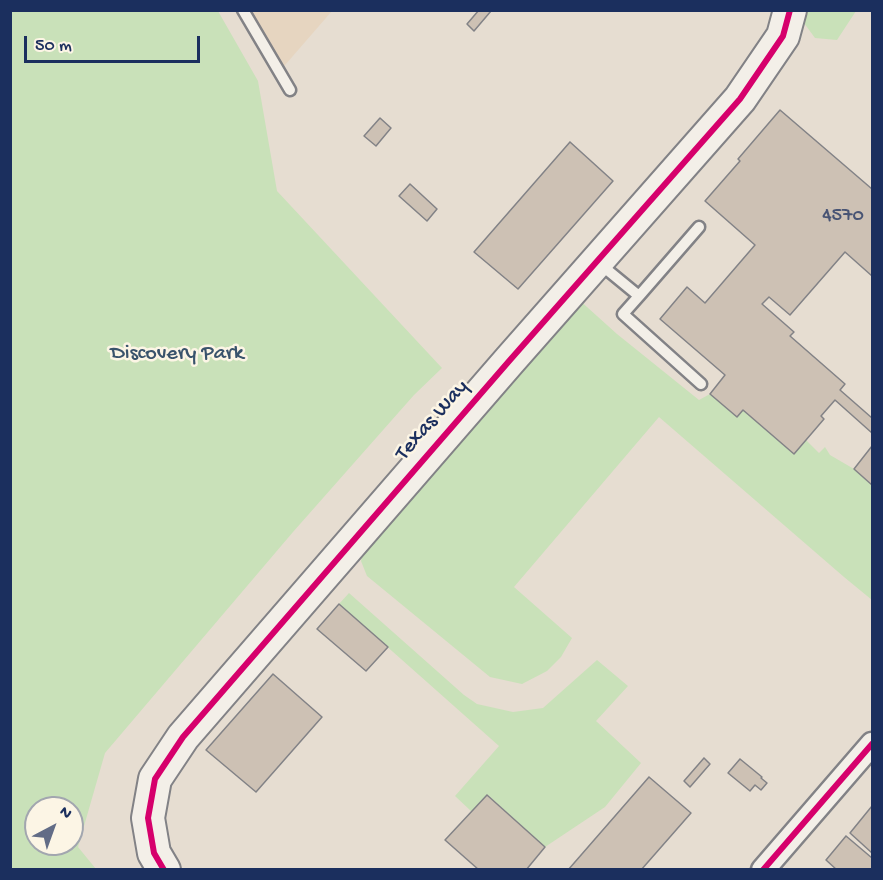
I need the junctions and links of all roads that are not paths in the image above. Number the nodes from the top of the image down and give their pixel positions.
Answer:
1 (243, 10) edge
2 (790, 10) edge
3 (290, 90) dead end
4 (699, 226) dead end
5 (597, 262) junction
6 (639, 296) junction
7 (701, 384) dead end
8 (873, 744) edge
9 (164, 870) edge
10 (763, 870) edge

1 - 3 lane
2 - 5 street, Texas Way
4 - 6 lane
5 - 6 lane
5 - 9 street, Texas Way
6 - 7 lane
8 - 10 street

